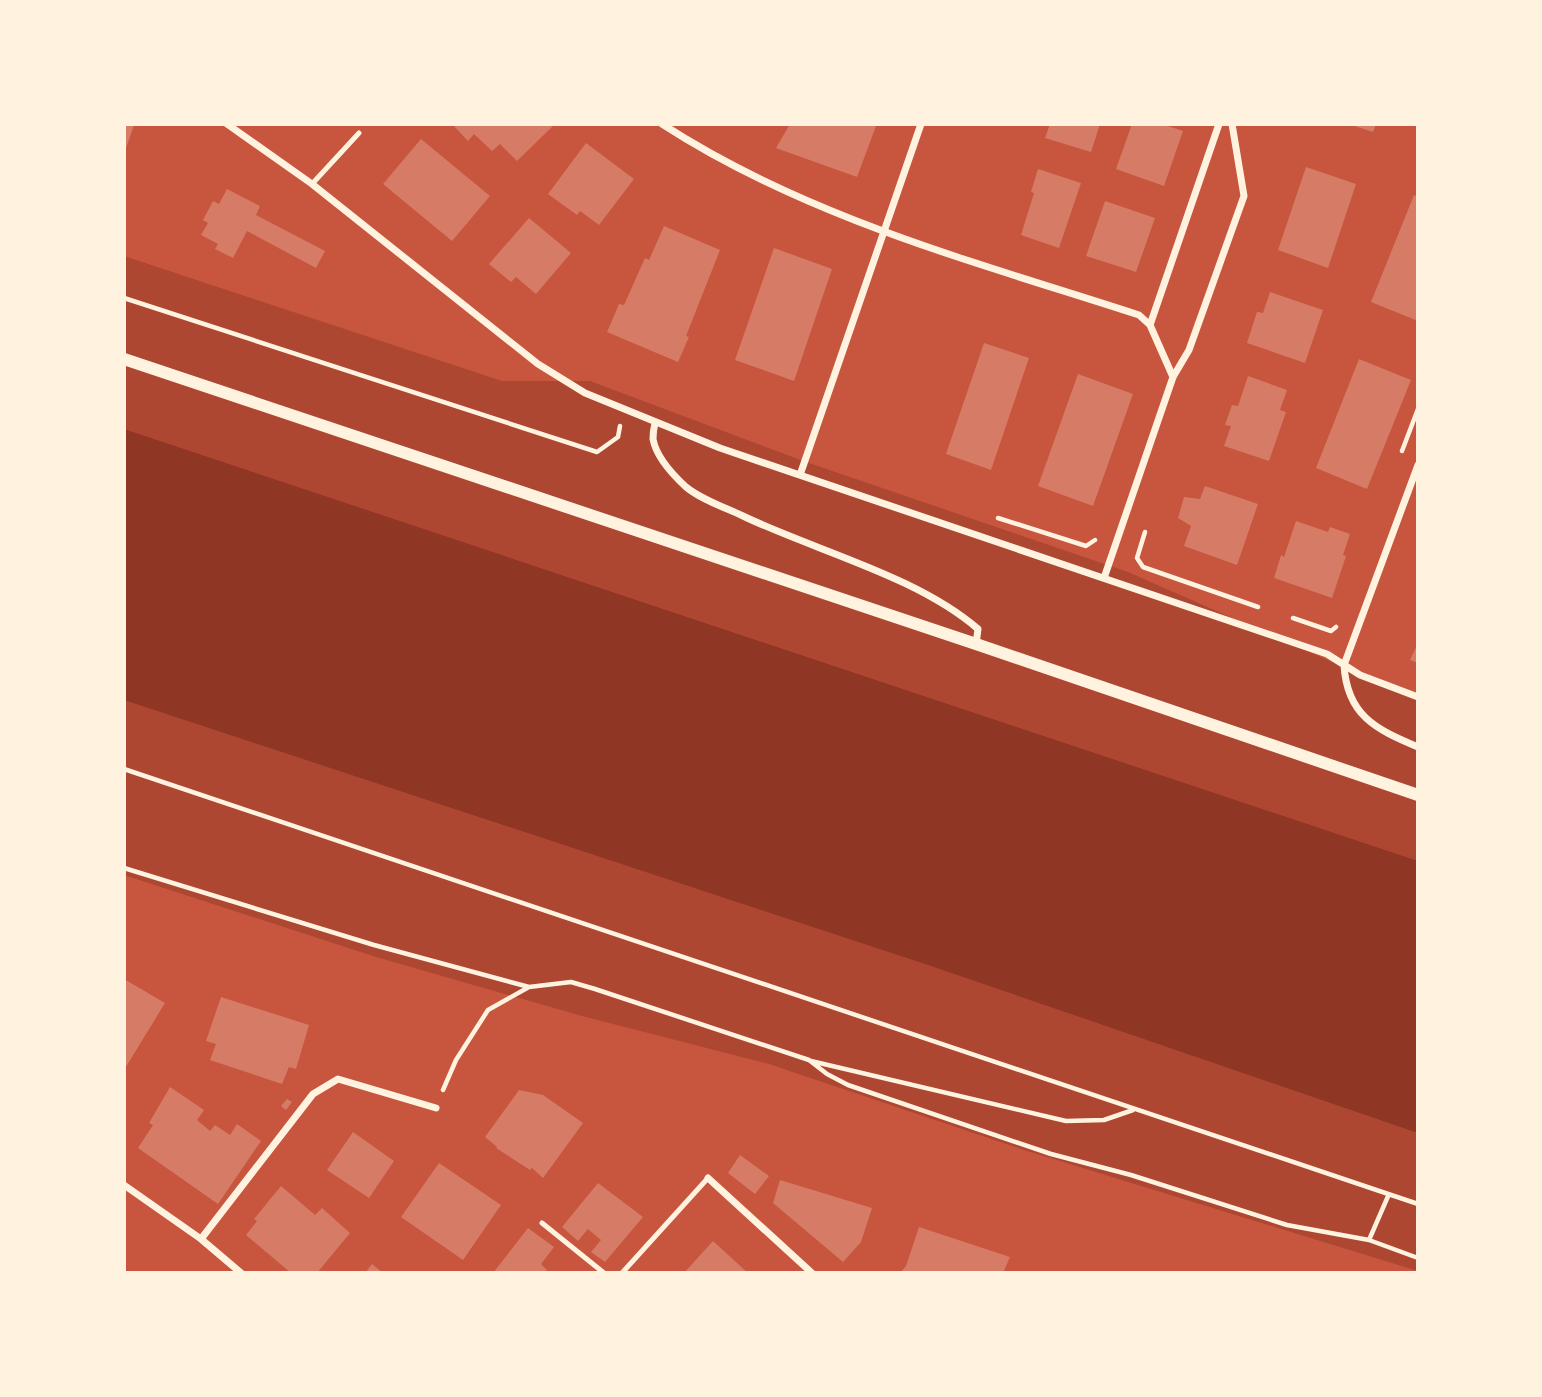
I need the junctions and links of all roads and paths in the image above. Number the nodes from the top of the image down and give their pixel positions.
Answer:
1 (227, 124) edge
2 (662, 124) edge
3 (921, 124) edge
4 (1219, 124) edge
5 (1232, 124) edge
6 (359, 133) dead end
7 (312, 184) junction
8 (884, 231) junction
9 (124, 298) edge
10 (1150, 325) junction
11 (124, 359) edge
12 (1173, 377) junction
13 (623, 410) junction
14 (654, 423) junction
15 (1418, 465) edge
16 (800, 475) junction
17 (996, 518) dead end
18 (1098, 530) dead end
19 (1145, 532) dead end
20 (1104, 578) junction
21 (1266, 609) dead end
22 (1290, 618) dead end
23 (1336, 628) dead end
24 (976, 644) junction
25 (1344, 665) junction
26 (1418, 696) edge
27 (1418, 747) edge
28 (124, 769) edge
29 (1418, 795) edge
30 (124, 869) edge
31 (530, 987) junction
32 (809, 1060) junction
33 (436, 1108) joint
34 (1133, 1109) junction
35 (708, 1178) joint
36 (124, 1185) edge
37 (1389, 1195) junction
38 (1418, 1204) edge
39 (542, 1223) dead end
40 (201, 1239) junction
41 (1369, 1240) junction
42 (1418, 1258) edge
43 (241, 1273) edge
44 (604, 1273) edge
45 (622, 1273) edge
46 (811, 1273) edge

1 - 7 street
2 - 8 street
3 - 8 street
4 - 10 street
5 - 12 street
6 - 7 lane
7 - 13 street
8 - 10 street
8 - 16 street
9 - 13 path
10 - 12 street
11 - 24 street
12 - 20 street
13 - 14 street
14 - 16 street
14 - 24 street
15 - 25 street
16 - 20 street
17 - 18 path
19 - 21 path
20 - 25 street
22 - 23 path
24 - 29 street
25 - 26 street
25 - 27 street
28 - 34 path
30 - 31 path
31 - 32 path
31 - 33 path
32 - 34 path
32 - 41 path
33 - 40 street
34 - 37 path
35 - 45 lane
35 - 46 street
36 - 40 street
37 - 38 path
37 - 41 path
39 - 44 lane
40 - 43 street
41 - 42 path

